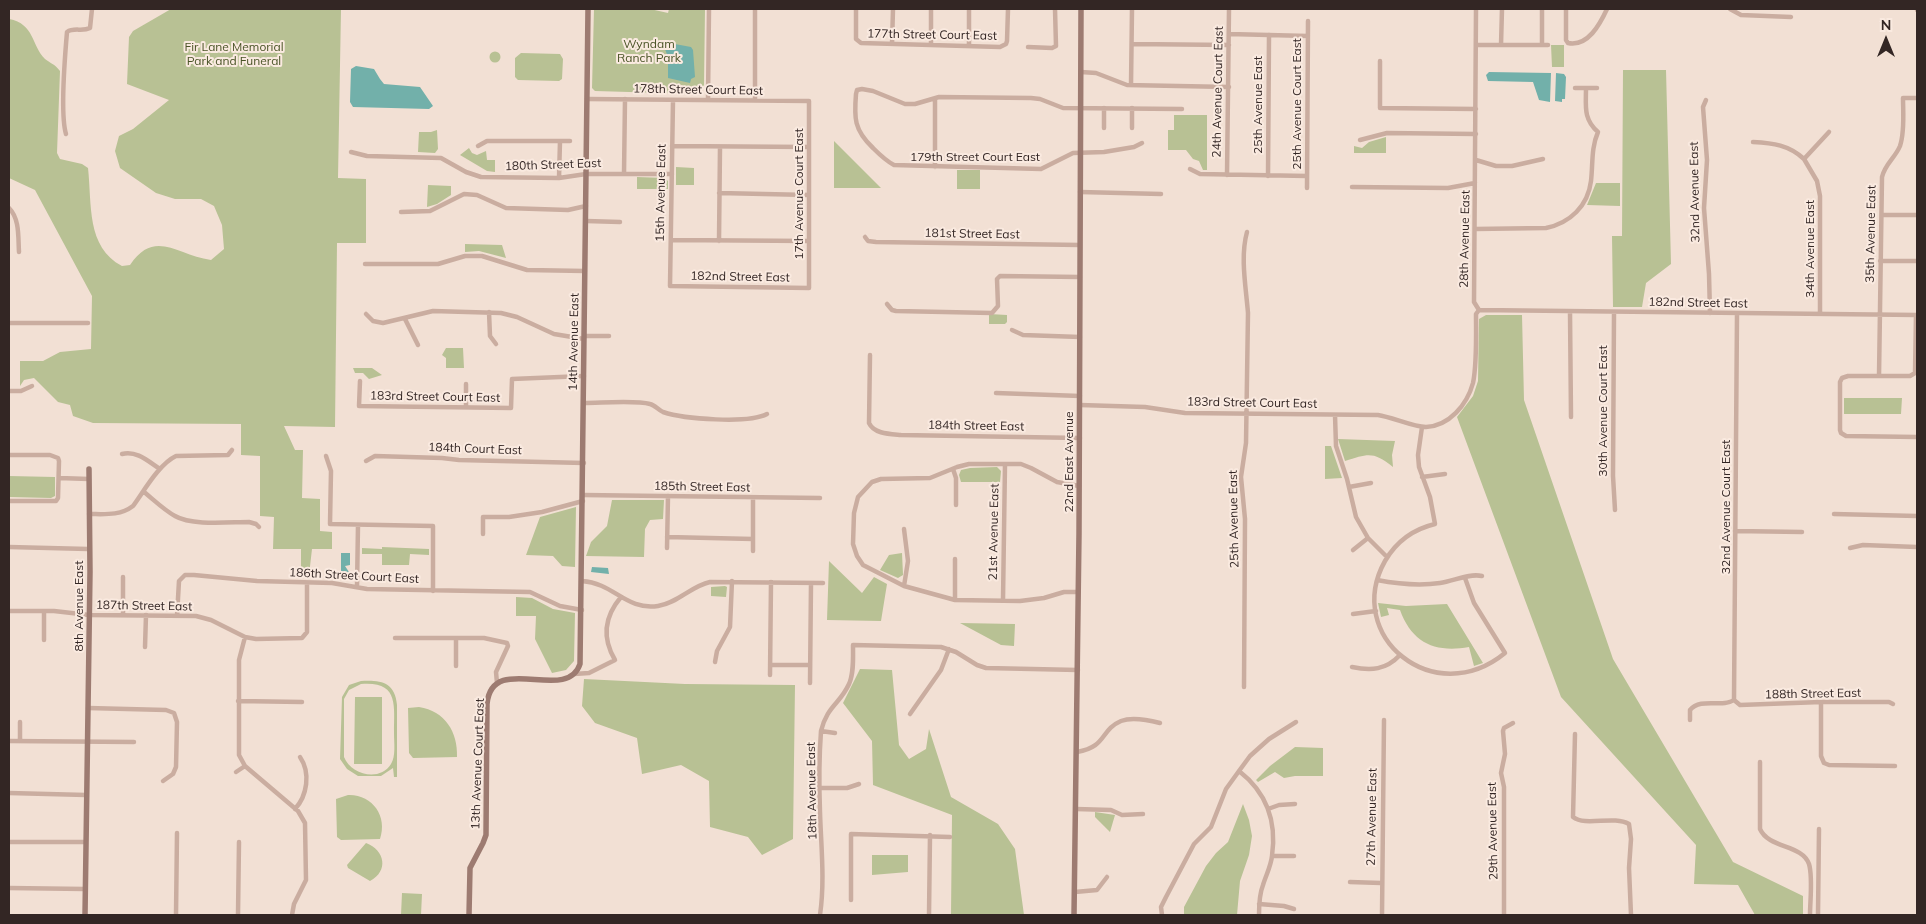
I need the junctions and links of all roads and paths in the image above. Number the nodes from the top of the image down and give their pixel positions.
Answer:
1 (92, 9) edge
2 (588, 9) edge
3 (708, 9) edge
4 (755, 9) edge
5 (856, 9) edge
6 (893, 9) edge
7 (931, 9) edge
8 (970, 9) edge
9 (1008, 9) edge
10 (1055, 9) edge
11 (1081, 9) edge
12 (1132, 9) edge
13 (1229, 9) edge
14 (1476, 9) edge
15 (1502, 9) edge
16 (1542, 9) edge
17 (1566, 9) edge
18 (1607, 9) edge
19 (1731, 10) edge
20 (1791, 17) dead end
21 (1308, 21) dead end
22 (1229, 34) junction
23 (1269, 35) junction
24 (1308, 36) junction
25 (892, 44) junction
26 (931, 44) junction
27 (1132, 44) junction
28 (1229, 45) junction
29 (1476, 45) junction
30 (1501, 45) junction
31 (1542, 45) junction
32 (1548, 45) dead end
33 (969, 46) junction
34 (1028, 48) dead end
35 (1380, 61) dead end
36 (1081, 72) junction
37 (1132, 85) junction
38 (1229, 87) junction
39 (1575, 88) dead end
40 (1586, 88) junction
41 (1597, 88) dead end
42 (935, 98) junction
43 (1917, 98) edge
44 (587, 99) junction
45 (625, 99) junction
46 (673, 100) junction
47 (708, 100) junction
48 (755, 100) junction
49 (1706, 100) dead end
50 (809, 101) joint
51 (1081, 107) junction
52 (1104, 108) junction
53 (1132, 108) junction
54 (1182, 109) dead end
55 (1476, 109) junction
56 (1104, 128) dead end
57 (1132, 128) dead end
58 (1829, 132) dead end
59 (66, 134) dead end
60 (1476, 134) junction
61 (1360, 140) dead end
62 (560, 141) junction
63 (570, 141) dead end
64 (1753, 142) dead end
65 (1142, 143) dead end
66 (478, 146) dead end
67 (672, 146) junction
68 (720, 147) junction
69 (808, 147) junction
70 (351, 152) dead end
71 (1080, 153) junction
72 (1543, 159) dead end
73 (1804, 159) junction
74 (1476, 160) junction
75 (935, 167) junction
76 (1190, 169) dead end
77 (586, 174) junction
78 (624, 174) junction
79 (672, 174) junction
80 (1227, 175) junction
81 (1268, 176) junction
82 (1307, 176) junction
83 (560, 178) junction
84 (1475, 183) junction
85 (1352, 187) dead end
86 (1307, 188) dead end
87 (1080, 192) junction
88 (719, 193) junction
89 (1161, 194) dead end
90 (809, 195) junction
91 (586, 206) junction
92 (9, 208) edge
93 (401, 212) dead end
94 (1882, 215) junction
95 (1917, 215) edge
96 (586, 221) junction
97 (620, 222) dead end
98 (1475, 229) junction
99 (1247, 232) dead end
100 (865, 237) dead end
101 (671, 240) junction
102 (719, 240) junction
103 (809, 242) junction
104 (1080, 245) junction
105 (19, 252) dead end
106 (1880, 261) junction
107 (1917, 261) edge
108 (365, 264) dead end
109 (585, 271) junction
110 (1080, 277) junction
111 (670, 286) joint
112 (809, 288) joint
113 (887, 304) dead end
114 (1480, 310) junction
115 (489, 312) junction
116 (1570, 312) junction
117 (1614, 313) junction
118 (366, 314) dead end
119 (1710, 314) junction
120 (1737, 314) junction
121 (1820, 314) junction
122 (1879, 314) junction
123 (1917, 315) edge
124 (404, 319) junction
125 (9, 323) edge
126 (88, 323) dead end
127 (1012, 330) dead end
128 (609, 336) dead end
129 (1080, 337) junction
130 (584, 338) junction
131 (496, 344) dead end
132 (418, 345) dead end
133 (870, 355) dead end
134 (584, 376) junction
135 (1879, 376) junction
136 (360, 381) dead end
137 (466, 384) dead end
138 (32, 386) dead end
139 (9, 391) edge
140 (996, 393) dead end
141 (1080, 396) junction
142 (584, 403) junction
143 (1080, 404) junction
144 (466, 407) junction
145 (767, 414) dead end
146 (1246, 414) junction
147 (1334, 415) junction
148 (1571, 417) dead end
149 (1422, 427) junction
150 (1917, 436) edge
151 (1080, 438) junction
152 (232, 450) dead end
153 (9, 454) edge
154 (122, 454) dead end
155 (326, 456) dead end
156 (366, 461) dead end
157 (584, 463) junction
158 (1005, 464) junction
159 (88, 469) dead end
160 (160, 469) junction
161 (953, 469) junction
162 (1445, 474) dead end
163 (1422, 477) junction
164 (59, 478) junction
165 (88, 479) junction
166 (1371, 483) dead end
167 (1079, 486) junction
168 (1349, 487) junction
169 (144, 492) junction
170 (668, 496) junction
171 (583, 498) junction
172 (753, 498) junction
173 (820, 498) dead end
174 (9, 501) edge
175 (956, 505) dead end
176 (1615, 510) dead end
177 (88, 514) junction
178 (1834, 514) dead end
179 (1917, 516) edge
180 (358, 524) junction
181 (259, 527) dead end
182 (904, 529) dead end
183 (1736, 530) junction
184 (1802, 532) dead end
185 (483, 534) dead end
186 (667, 537) junction
187 (1368, 538) junction
188 (753, 539) junction
189 (1917, 546) edge
190 (9, 547) edge
191 (667, 548) dead end
192 (1850, 548) dead end
193 (88, 549) junction
194 (1353, 550) dead end
195 (753, 551) dead end
196 (1387, 557) junction
197 (955, 560) dead end
198 (1482, 576) dead end
199 (123, 577) dead end
200 (1464, 578) junction
201 (1377, 580) junction
202 (582, 581) junction
203 (732, 581) junction
204 (771, 582) junction
205 (307, 583) junction
206 (811, 583) junction
207 (823, 583) dead end
208 (904, 586) junction
209 (357, 587) junction
210 (433, 591) junction
211 (1078, 592) junction
212 (621, 597) junction
213 (955, 600) junction
214 (1004, 600) junction
215 (9, 610) edge
216 (582, 610) junction
217 (44, 611) junction
218 (1376, 611) junction
219 (123, 614) junction
220 (1353, 614) dead end
221 (89, 615) junction
222 (146, 615) junction
223 (177, 616) junction
224 (245, 637) junction
225 (395, 638) dead end
226 (456, 638) junction
227 (44, 640) dead end
228 (145, 647) dead end
229 (949, 649) junction
230 (1400, 655) junction
231 (715, 662) dead end
232 (770, 665) junction
233 (456, 666) dead end
234 (810, 666) junction
235 (1352, 666) dead end
236 (1078, 670) junction
237 (574, 674) junction
238 (770, 675) dead end
239 (497, 683) junction
240 (810, 683) dead end
241 (1244, 687) dead end
242 (1734, 700) junction
243 (238, 701) junction
244 (302, 702) dead end
245 (1821, 702) junction
246 (1893, 704) dead end
247 (88, 708) junction
248 (910, 714) dead end
249 (1384, 720) dead end
250 (1690, 720) dead end
251 (20, 722) dead end
252 (1296, 722) dead end
253 (1160, 723) dead end
254 (1513, 723) dead end
255 (821, 731) junction
256 (835, 733) dead end
257 (1575, 734) dead end
258 (9, 740) edge
259 (20, 740) junction
260 (87, 742) junction
261 (134, 742) dead end
262 (1077, 752) junction
263 (300, 757) dead end
264 (1760, 762) dead end
265 (245, 766) junction
266 (1895, 766) dead end
267 (1239, 771) junction
268 (236, 772) dead end
269 (163, 781) dead end
270 (859, 784) dead end
271 (820, 788) junction
272 (9, 793) edge
273 (86, 795) junction
274 (1294, 804) dead end
275 (295, 809) junction
276 (1076, 809) junction
277 (1268, 809) junction
278 (1143, 814) dead end
279 (1819, 829) dead end
280 (177, 833) dead end
281 (930, 835) junction
282 (950, 837) dead end
283 (9, 842) edge
284 (85, 842) junction
285 (239, 842) dead end
286 (1272, 856) junction
287 (1294, 856) dead end
288 (1107, 878) dead end
289 (1350, 882) dead end
290 (1381, 883) junction
291 (9, 888) edge
292 (85, 889) junction
293 (1075, 892) junction
294 (851, 900) dead end
295 (1259, 904) junction
296 (1294, 909) dead end
297 (85, 915) edge
298 (176, 915) edge
299 (238, 915) edge
300 (292, 915) edge
301 (469, 915) edge
302 (820, 915) edge
303 (929, 915) edge
304 (1074, 915) edge
305 (1162, 915) edge
306 (1259, 915) edge
307 (1382, 915) edge
308 (1504, 915) edge
309 (1631, 915) edge
310 (1810, 915) edge
311 (1818, 915) edge

1 - 59 street
2 - 44 street, 14th Avenue East
3 - 47 street
4 - 48 street
5 - 25 street, 177th Street Court East
6 - 25 street
7 - 26 street
8 - 33 street
9 - 33 street, 177th Street Court East
10 - 34 street
11 - 36 street, 22nd East Avenue
12 - 27 street
13 - 22 street, 24th Avenue Court East
14 - 29 street, 28th Avenue East
15 - 30 street
16 - 31 street
17 - 18 street
19 - 20 street
21 - 24 street, 25th Avenue Court East
22 - 23 street
22 - 28 street, 24th Avenue Court East
23 - 24 street
23 - 81 street, 25th Avenue East
24 - 82 street, 25th Avenue Court East
25 - 26 street, 177th Street Court East
26 - 33 street, 177th Street Court East
27 - 28 street
27 - 37 street
28 - 38 street, 24th Avenue Court East
29 - 30 street
29 - 55 street, 28th Avenue East
30 - 31 street
31 - 32 street
35 - 55 street
36 - 37 street
36 - 51 street, 22nd East Avenue
37 - 38 street
38 - 80 street, 24th Avenue Court East
39 - 40 street
40 - 41 street
40 - 98 street
42 - 51 street
42 - 75 street
42 - 75 street, 179th Street Court East
43 - 94 street, 35th Avenue East
44 - 45 street, 178th Street Court East
44 - 77 street, 14th Avenue East
45 - 46 street, 178th Street Court East
45 - 78 street
46 - 47 street, 178th Street Court East
46 - 67 street, 15th Avenue East
47 - 48 street, 178th Street Court East
48 - 50 street, 178th Street Court East
49 - 119 street, 32nd Avenue East
50 - 69 street, 17th Avenue Court East
51 - 52 street
51 - 71 street, 22nd East Avenue
52 - 53 street
52 - 56 street
53 - 54 street
53 - 57 street
55 - 60 street, 28th Avenue East
58 - 73 street
60 - 61 street
60 - 74 street, 28th Avenue East
62 - 63 street
62 - 66 street
62 - 83 street
64 - 73 street
65 - 71 street, 179th Street Court East
67 - 68 street
67 - 79 street, 15th Avenue East
68 - 69 street
68 - 88 street
69 - 90 street, 17th Avenue Court East
70 - 83 street, 180th Street East
71 - 75 street, 179th Street Court East
71 - 87 street, 22nd East Avenue
72 - 74 street
73 - 121 street, 34th Avenue East
74 - 84 street, 28th Avenue East
76 - 80 street
77 - 78 street, 180th Street East
77 - 83 street, 180th Street East
77 - 91 street, 14th Avenue East
78 - 79 street, 180th Street East
79 - 101 street, 15th Avenue East
80 - 81 street
81 - 82 street
82 - 86 street, 25th Avenue Court East
84 - 85 street
84 - 98 street, 28th Avenue East
87 - 89 street
87 - 104 street, 22nd East Avenue
88 - 90 street
88 - 102 street
90 - 103 street, 17th Avenue Court East
91 - 93 street
91 - 96 street, 14th Avenue East
92 - 105 street
94 - 95 street
94 - 106 street, 35th Avenue East
96 - 97 street
96 - 109 street, 14th Avenue East
98 - 114 street, 28th Avenue East
99 - 146 street, 25th Avenue East
100 - 104 street, 181st Street East
101 - 102 street
101 - 111 street, 15th Avenue East
102 - 103 street
103 - 112 street, 17th Avenue Court East
104 - 110 street, 22nd East Avenue
106 - 107 street
106 - 122 street, 35th Avenue East
108 - 109 street
109 - 130 street, 14th Avenue East
110 - 113 street
110 - 129 street, 22nd East Avenue
111 - 112 street, 182nd Street East
114 - 116 street, 182nd Street East
114 - 149 street, 28th Avenue East
115 - 124 street
115 - 130 street
115 - 131 street
116 - 117 street, 182nd Street East
116 - 148 street
117 - 119 street, 182nd Street East
117 - 176 street, 30th Avenue Court East
118 - 124 street
119 - 120 street, 182nd Street East
120 - 121 street, 182nd Street East
120 - 183 street, 32nd Avenue Court East
121 - 122 street, 182nd Street East
122 - 123 street, 182nd Street East
122 - 135 street, 35th Avenue East
123 - 135 street
124 - 132 street
125 - 126 street
127 - 129 street
128 - 130 street
129 - 141 street, 22nd East Avenue
130 - 134 street, 14th Avenue East
133 - 151 street, 184th Street East
134 - 142 street, 14th Avenue East
134 - 144 street, 183rd Street Court East
135 - 150 street
136 - 144 street, 183rd Street Court East
137 - 144 street
138 - 139 street
140 - 141 street
141 - 143 street, 22nd East Avenue
142 - 145 street
142 - 157 street, 14th Avenue East
143 - 146 street, 183rd Street Court East
143 - 151 street, 22nd East Avenue
146 - 147 street, 183rd Street Court East
146 - 241 street, 25th Avenue East
147 - 149 street, 183rd Street Court East
147 - 168 street
149 - 163 street
151 - 167 street, 22nd East Avenue
152 - 160 street
153 - 164 street
154 - 160 street
155 - 180 street
156 - 157 street, 184th Court East
157 - 171 street, 14th Avenue East
158 - 161 street
158 - 167 street
158 - 214 street, 21st Avenue East
159 - 165 street, 8th Avenue East
160 - 169 street
161 - 175 street
161 - 208 street
162 - 163 street
163 - 196 street
164 - 165 street
164 - 174 street
165 - 177 street, 8th Avenue East
166 - 168 street
167 - 211 street, 22nd East Avenue
168 - 187 street
169 - 177 street
169 - 181 street
170 - 171 street, 185th Street East
170 - 172 street, 185th Street East
170 - 186 street
171 - 185 street, 185th Street East
171 - 202 street, 14th Avenue East
172 - 173 street, 185th Street East
172 - 188 street
177 - 193 street, 8th Avenue East
178 - 179 street
180 - 209 street
180 - 210 street
182 - 208 street
183 - 184 street
183 - 242 street, 32nd Avenue Court East
186 - 188 street
186 - 191 street
187 - 194 street
187 - 196 street
188 - 195 street
189 - 192 street
190 - 193 street
193 - 221 street, 8th Avenue East
196 - 201 street
197 - 213 street
198 - 200 street
199 - 219 street
200 - 201 street
200 - 230 street
201 - 218 street
202 - 212 street
202 - 216 street, 14th Avenue East
203 - 204 street
203 - 212 street
203 - 231 street
204 - 206 street
204 - 232 street
205 - 209 street, 186th Street Court East
205 - 223 street, 186th Street Court East
205 - 224 street, 187th Street East
206 - 207 street
206 - 234 street
208 - 213 street
209 - 210 street, 186th Street Court East
210 - 216 street, 186th Street Court East
211 - 214 street
211 - 236 street, 22nd East Avenue
212 - 237 street
213 - 214 street
215 - 217 street, 187th Street East
216 - 237 street, 14th Avenue East
217 - 221 street, 187th Street East
217 - 227 street
218 - 220 street
218 - 230 street
219 - 221 street, 187th Street East
219 - 222 street, 187th Street East
221 - 247 street, 8th Avenue East
222 - 223 street, 187th Street East
222 - 228 street
223 - 224 street, 187th Street East
224 - 243 street
225 - 226 street
226 - 233 street
226 - 239 street, 13th Avenue Court East
229 - 236 street
229 - 248 street
229 - 255 street, 18th Avenue East
230 - 235 street
232 - 234 street
232 - 238 street
234 - 240 street
236 - 262 street, 22nd East Avenue
237 - 239 street
239 - 301 street, 13th Avenue Court East
242 - 245 street, 188th Street East
242 - 250 street
243 - 244 street
243 - 265 street
245 - 246 street, 188th Street East
245 - 266 street
247 - 260 street, 8th Avenue East
247 - 269 street
249 - 290 street, 27th Avenue East
251 - 259 street
252 - 267 street
253 - 262 street
254 - 308 street, 29th Avenue East
255 - 256 street
255 - 271 street, 18th Avenue East
257 - 309 street
258 - 259 street
259 - 260 street
260 - 261 street
260 - 273 street, 8th Avenue East
262 - 276 street, 22nd East Avenue
263 - 275 street
264 - 310 street
265 - 268 street
265 - 275 street
267 - 277 street
267 - 305 street
270 - 271 street
271 - 302 street, 18th Avenue East
272 - 273 street
273 - 284 street, 8th Avenue East
274 - 277 street
275 - 300 street
276 - 278 street
276 - 293 street, 22nd East Avenue
277 - 286 street
279 - 311 street
280 - 298 street
281 - 282 street
281 - 294 street
281 - 303 street
283 - 284 street
284 - 292 street, 8th Avenue East
285 - 299 street
286 - 287 street
286 - 295 street
288 - 293 street
289 - 290 street
290 - 307 street, 27th Avenue East
291 - 292 street
292 - 297 street, 8th Avenue East
293 - 304 street, 22nd East Avenue
295 - 296 street
295 - 306 street

